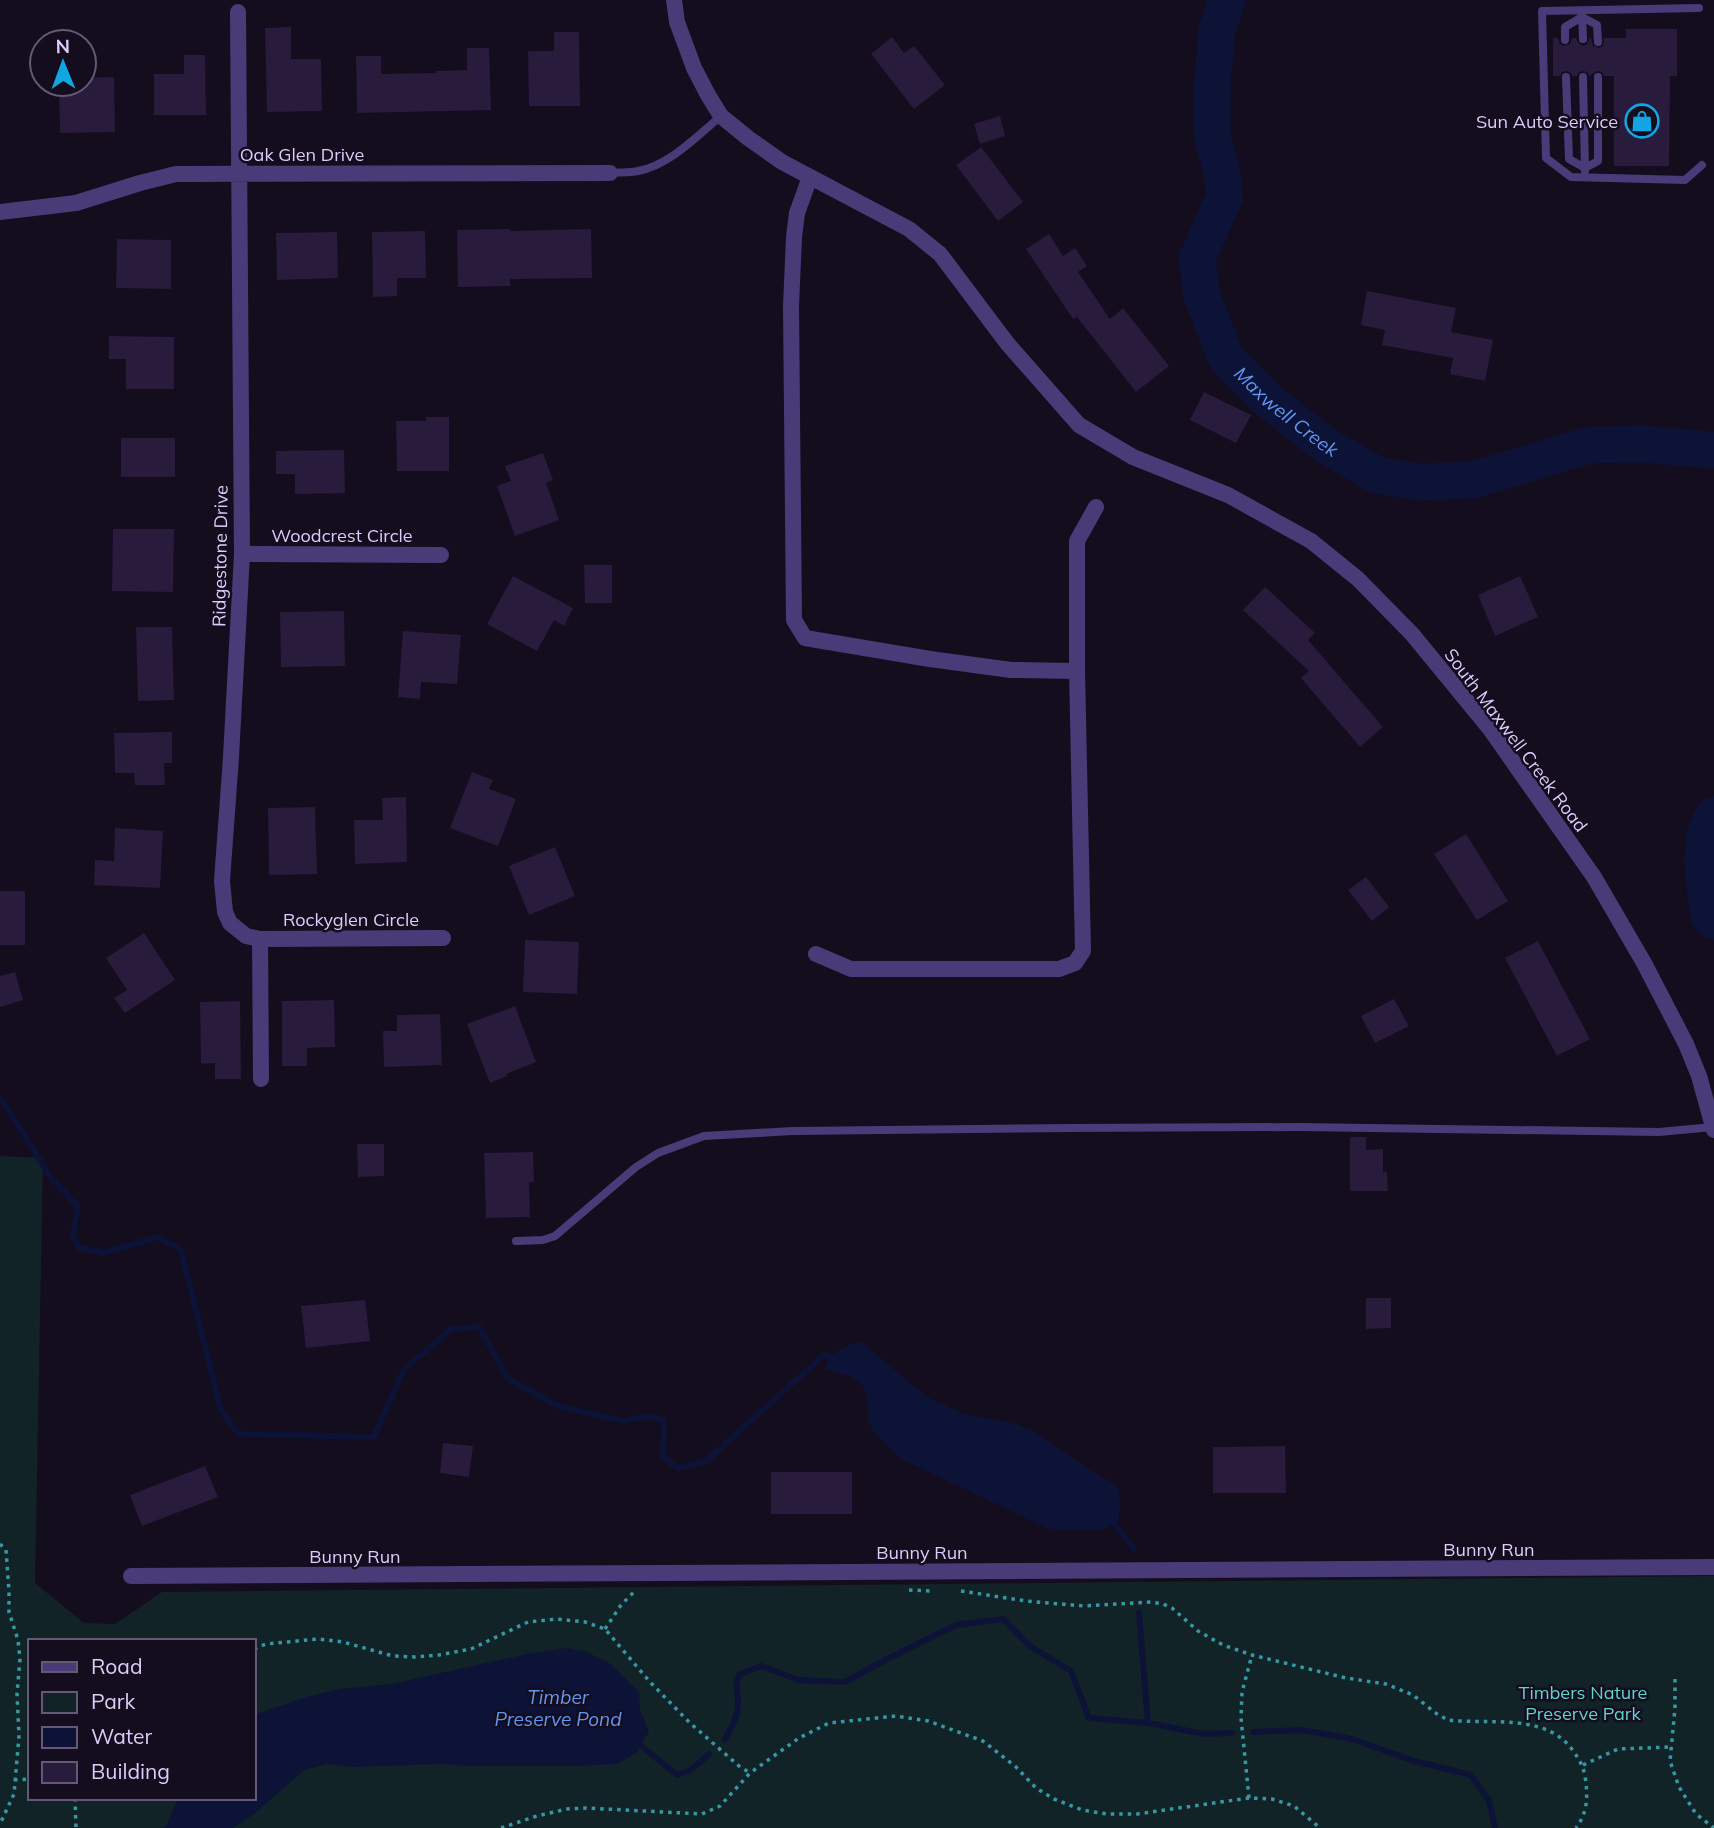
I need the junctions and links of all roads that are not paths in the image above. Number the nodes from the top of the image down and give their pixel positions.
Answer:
1 (674, 0) edge
2 (1699, 8) dead end
3 (239, 12) dead end
4 (1582, 13) junction
5 (1583, 39) dead end
6 (1565, 40) dead end
7 (1598, 42) dead end
8 (1598, 77) dead end
9 (1566, 78) dead end
10 (1583, 78) dead end
11 (721, 116) junction
12 (1702, 165) dead end
13 (1585, 168) junction
14 (239, 173) junction
15 (610, 173) joint
16 (810, 177) junction
17 (1585, 178) junction
18 (0, 212) edge
19 (1096, 507) dead end
20 (242, 554) junction
21 (441, 555) dead end
22 (1077, 671) junction
23 (443, 938) dead end
24 (260, 939) junction
25 (816, 954) dead end
26 (261, 1079) dead end
27 (1714, 1129) edge
28 (516, 1241) dead end
29 (1714, 1567) edge
30 (131, 1577) dead end

1 - 11 street, South Maxwell Creek Road
2 - 4 lane
3 - 14 street, Ridgestone Drive
4 - 5 lane
4 - 6 lane
4 - 7 lane
4 - 17 lane
8 - 13 lane
9 - 13 lane
10 - 13 lane
11 - 15 lane
11 - 16 street, South Maxwell Creek Road
12 - 17 lane
13 - 17 lane
14 - 15 street, Oak Glen Drive
14 - 18 street, Oak Glen Drive
14 - 20 street, Ridgestone Drive
16 - 22 street
16 - 27 street, South Maxwell Creek Road
19 - 22 street
20 - 21 street, Woodcrest Circle
20 - 24 street, Ridgestone Drive
22 - 25 street
23 - 24 street, Rockyglen Circle
24 - 26 street
27 - 28 lane
29 - 30 street, Bunny Run

